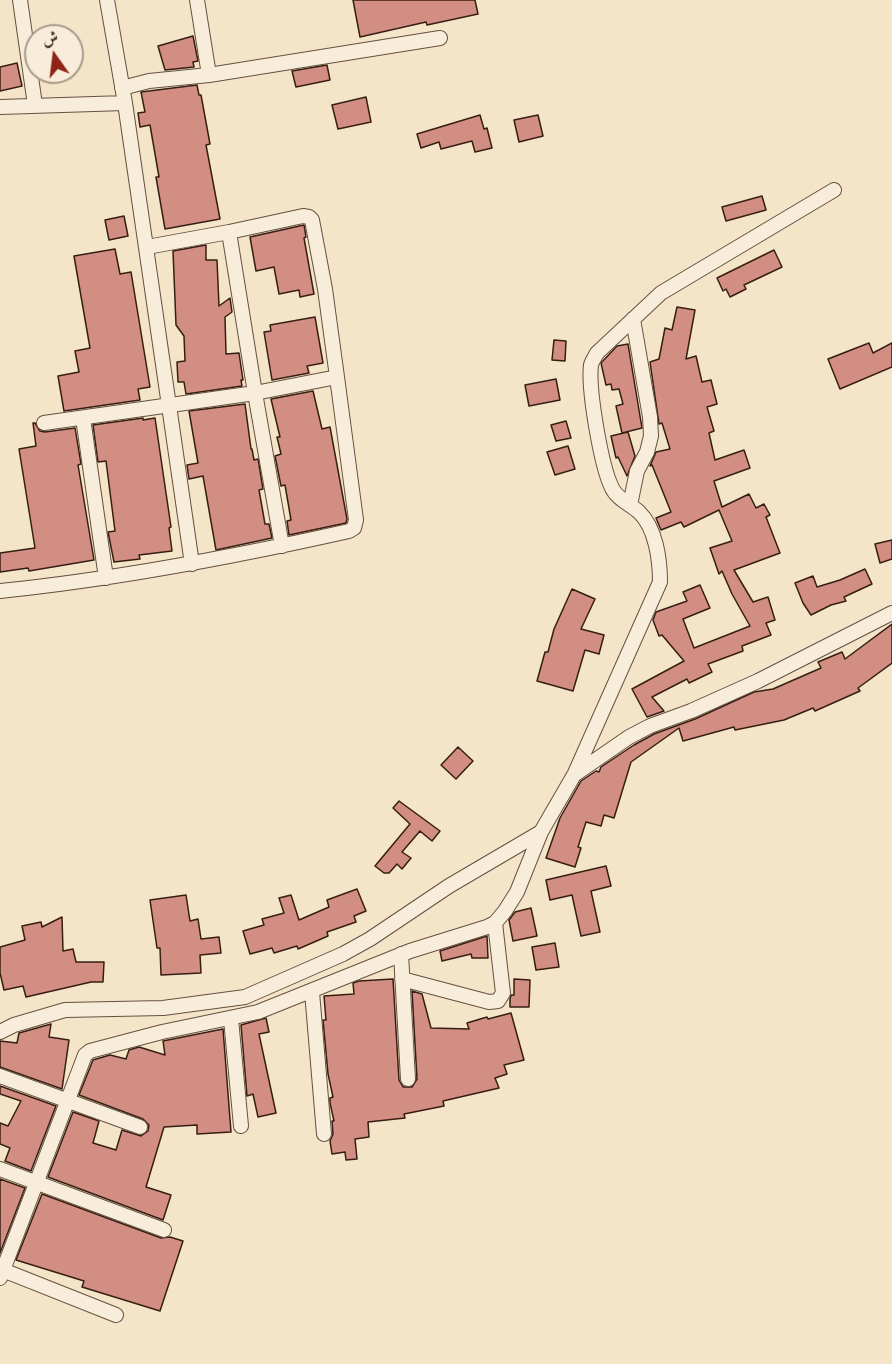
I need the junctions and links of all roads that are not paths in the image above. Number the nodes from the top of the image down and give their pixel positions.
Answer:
1 (20, 0) edge
2 (107, 0) edge
3 (197, 0) edge
4 (440, 38) dead end
5 (209, 75) junction
6 (122, 88) junction
7 (125, 103) junction
8 (35, 105) junction
9 (0, 107) edge
10 (834, 190) dead end
11 (230, 232) junction
12 (147, 247) junction
13 (633, 319) junction
14 (337, 377) junction
15 (255, 393) junction
16 (170, 406) junction
17 (83, 418) junction
18 (44, 423) dead end
19 (630, 505) junction
20 (282, 546) junction
21 (192, 564) junction
22 (106, 578) junction
23 (0, 591) edge
24 (892, 613) edge
25 (574, 775) junction
26 (541, 832) junction
27 (495, 923) junction
28 (401, 954) junction
29 (402, 979) junction
30 (312, 992) junction
31 (231, 1019) junction
32 (0, 1032) edge
33 (0, 1076) edge
34 (408, 1079) dead end
35 (67, 1100) junction
36 (241, 1126) dead end
37 (140, 1127) dead end
38 (324, 1134) dead end
39 (0, 1168) edge
40 (36, 1182) junction
41 (164, 1230) dead end
42 (1, 1272) edge
43 (116, 1315) dead end

1 - 8 street
2 - 6 street
3 - 5 street
4 - 5 street
5 - 6 street
6 - 7 street
7 - 8 street
7 - 12 street
8 - 9 street
10 - 13 street
11 - 12 street
11 - 14 street
11 - 15 street
12 - 16 street
13 - 19 street
13 - 19 street
14 - 15 street
14 - 20 street
15 - 16 street
15 - 20 street
16 - 17 street
16 - 21 street
17 - 18 street
17 - 22 street
19 - 25 street
20 - 21 street
21 - 22 street
22 - 23 street
24 - 25 street
25 - 26 street
26 - 27 street
26 - 32 street
27 - 28 street
27 - 29 street
28 - 29 street
28 - 30 street
29 - 34 street
30 - 31 street
30 - 38 street
31 - 35 street
31 - 36 street
33 - 35 street
35 - 37 street
35 - 40 street
39 - 40 street
40 - 41 street
40 - 42 street
42 - 43 street

